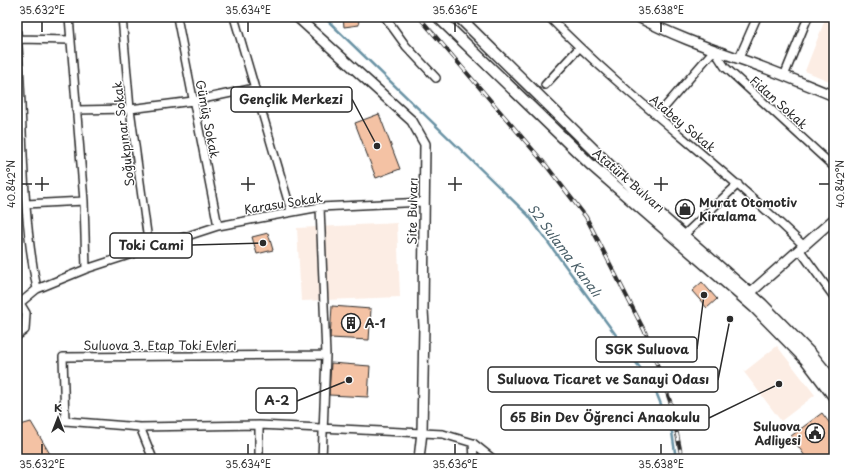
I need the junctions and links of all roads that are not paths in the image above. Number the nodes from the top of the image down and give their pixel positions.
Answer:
1 (69, 17) edge
2 (122, 17) edge
3 (177, 17) edge
4 (234, 17) edge
5 (297, 17) edge
6 (385, 17) edge
7 (438, 17) edge
8 (459, 17) edge
9 (549, 17) edge
10 (757, 17) edge
11 (808, 17) edge
12 (642, 18) edge
13 (17, 32) edge
14 (17, 39) edge
15 (71, 40) junction
16 (579, 48) junction
17 (714, 50) junction
18 (739, 58) junction
19 (784, 76) junction
20 (436, 78) dead end
21 (545, 84) dead end
22 (255, 88) junction
23 (834, 96) edge
24 (193, 101) junction
25 (130, 109) junction
26 (76, 110) junction
27 (657, 116) junction
28 (20, 164) edge
29 (834, 167) edge
30 (738, 184) junction
31 (84, 201) junction
32 (424, 202) junction
33 (26, 204) junction
34 (320, 207) junction
35 (291, 211) junction
36 (834, 219) edge
37 (218, 226) junction
38 (684, 235) junction
39 (801, 247) junction
40 (148, 248) junction
41 (86, 268) junction
42 (37, 289) junction
43 (747, 296) junction
44 (834, 297) edge
45 (18, 300) edge
46 (17, 336) edge
47 (326, 355) junction
48 (834, 382) edge
49 (834, 397) edge
50 (259, 424) junction
51 (140, 427) junction
52 (322, 427) junction
53 (422, 432) junction
54 (473, 443) junction
55 (153, 459) edge
56 (259, 459) edge
57 (322, 459) edge
58 (419, 459) edge
59 (474, 459) edge
60 (493, 459) edge

1 - 15 street
2 - 25 street, Soğukpınar Sokak
3 - 24 street, Gümüş Sokak
4 - 22 street
5 - 32 street, Site Bulvarı
6 - 20 street
7 - 43 main road, Atatürk Bulvarı
8 - 38 main road, Atatürk Bulvarı
9 - 16 street, Atabey Sokak
10 - 18 street
11 - 19 street
12 - 17 street
13 - 14 street
14 - 15 street
14 - 28 street
15 - 26 street
16 - 21 street
16 - 27 street, Atabey Sokak
17 - 18 street
17 - 27 street
17 - 29 street, Fidan Sokak
18 - 19 street
19 - 23 street
22 - 24 street
22 - 35 street
24 - 25 street
24 - 37 street, Gümüş Sokak
25 - 26 street
25 - 40 street, Soğukpınar Sokak
26 - 31 street
27 - 30 street, Atabey Sokak
28 - 33 street
30 - 38 street
30 - 39 street, Atabey Sokak
31 - 33 street
31 - 41 street
32 - 34 street, Karasu Sokak
32 - 53 street, Site Bulvarı
33 - 42 street
34 - 35 street, Karasu Sokak
34 - 47 street
35 - 37 street, Karasu Sokak
36 - 39 street
37 - 40 street, Karasu Sokak
38 - 43 main road, Atatürk Bulvarı
39 - 43 street
39 - 44 street, Atabey Sokak
40 - 41 street, Karasu Sokak
41 - 42 street, Karasu Sokak
42 - 45 street, Karasu Sokak
43 - 48 main road, Atatürk Bulvarı
43 - 49 main road, Atatürk Bulvarı
45 - 46 street
47 - 51 street, Suluova 3. Etap Toki Evleri
47 - 52 street
50 - 51 street, Suluova 3. Etap Toki Evleri
50 - 52 street, Suluova 3. Etap Toki Evleri
50 - 56 street
51 - 55 street
52 - 53 street, Suluova 3. Etap Toki Evleri
52 - 57 street
53 - 54 street, Suluova 3. Etap Toki Evleri
53 - 58 street, Site Bulvarı
54 - 59 street
54 - 60 street, Suluova 3. Etap Toki Evleri

